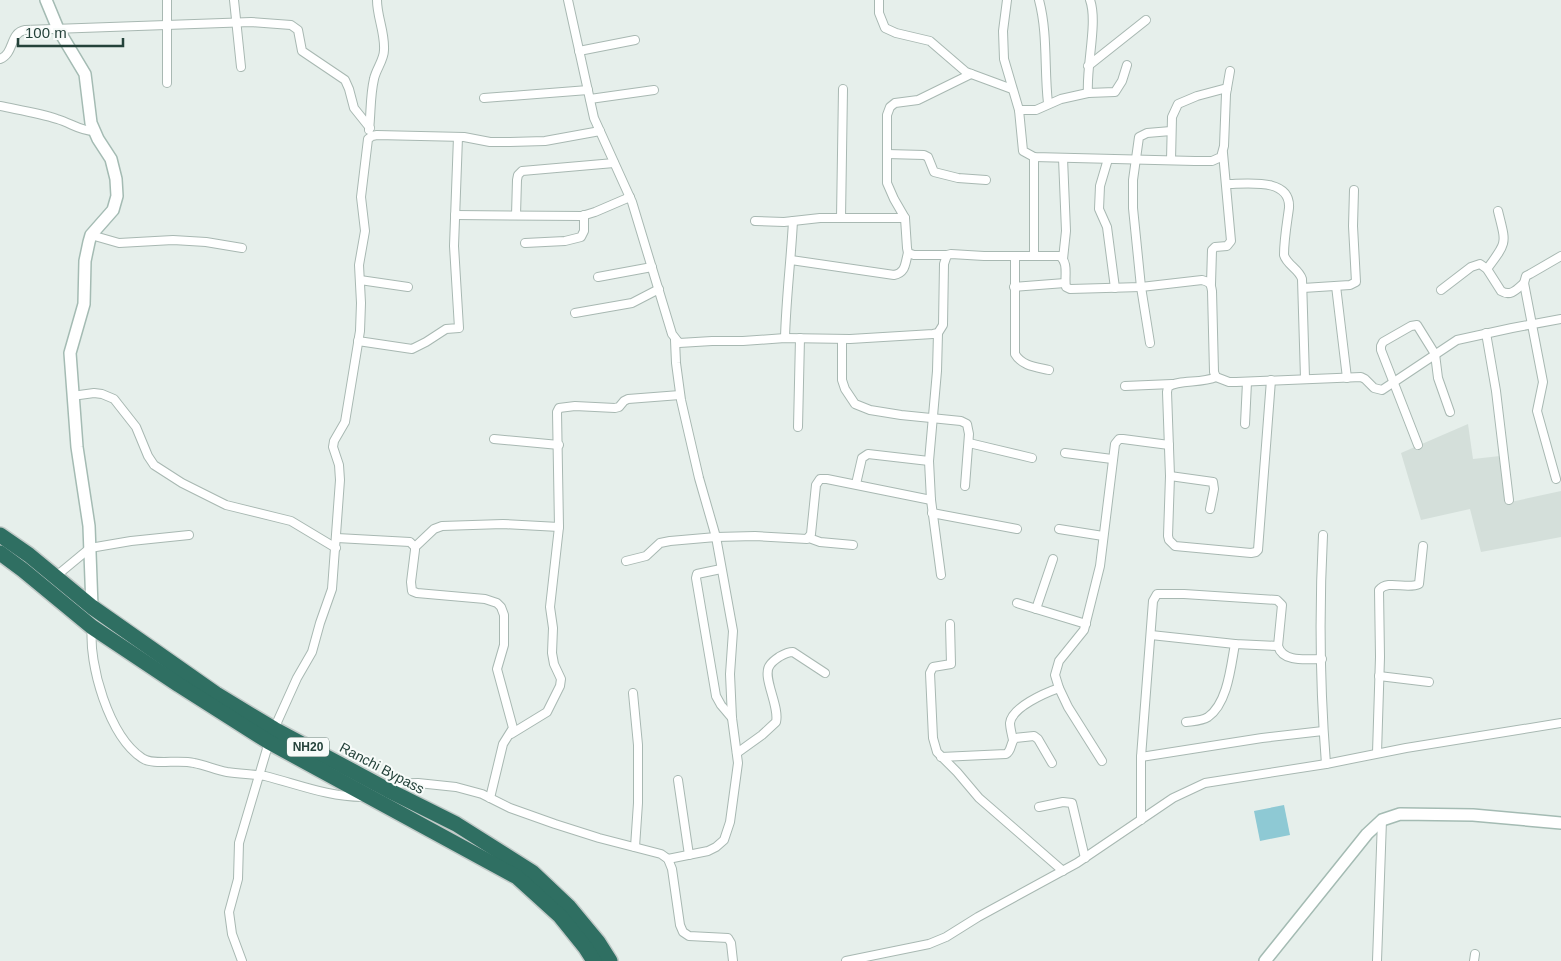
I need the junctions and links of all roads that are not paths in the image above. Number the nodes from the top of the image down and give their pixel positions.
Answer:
1 (46, 0) edge
2 (167, 0) edge
3 (234, 0) edge
4 (377, 0) edge
5 (568, 0) edge
6 (879, 0) edge
7 (1008, 0) edge
8 (1039, 0) edge
9 (1090, 0) edge
10 (1146, 20) dead end
11 (236, 22) junction
12 (168, 24) junction
13 (58, 29) junction
14 (635, 40) dead end
15 (579, 51) junction
16 (0, 59) edge
17 (1088, 66) junction
18 (1127, 66) dead end
19 (241, 67) dead end
20 (1230, 70) dead end
21 (971, 74) junction
22 (167, 83) dead end
23 (1227, 88) junction
24 (843, 89) dead end
25 (1012, 89) junction
26 (588, 90) junction
27 (654, 90) dead end
28 (1088, 93) junction
29 (484, 98) dead end
30 (590, 100) junction
31 (1048, 103) junction
32 (0, 106) edge
33 (1019, 110) junction
34 (370, 128) junction
35 (600, 131) junction
36 (1171, 131) junction
37 (94, 132) junction
38 (458, 137) junction
39 (368, 139) junction
40 (1222, 153) junction
41 (887, 154) junction
42 (1034, 157) junction
43 (1064, 158) junction
44 (1108, 159) junction
45 (1136, 160) junction
46 (1170, 160) junction
47 (614, 163) junction
48 (986, 180) dead end
49 (1226, 184) junction
50 (1354, 190) dead end
51 (630, 197) junction
52 (1498, 211) dead end
53 (516, 215) junction
54 (584, 215) junction
55 (455, 216) junction
56 (841, 218) junction
57 (905, 218) junction
58 (755, 221) dead end
59 (794, 221) junction
60 (91, 235) junction
61 (525, 243) dead end
62 (242, 248) dead end
63 (908, 253) junction
64 (947, 255) junction
65 (1034, 255) junction
66 (1015, 256) junction
67 (1561, 256) edge
68 (1064, 259) junction
69 (792, 260) junction
70 (652, 267) junction
71 (1487, 269) junction
72 (598, 277) dead end
73 (360, 280) junction
74 (1065, 283) junction
75 (1524, 283) junction
76 (1211, 284) junction
77 (1141, 286) junction
78 (1336, 286) junction
79 (1014, 287) junction
80 (408, 288) dead end
81 (1115, 288) junction
82 (1303, 288) junction
83 (659, 289) junction
84 (1441, 290) dead end
85 (575, 313) dead end
86 (1561, 319) edge
87 (1532, 324) junction
88 (938, 332) junction
89 (1486, 333) junction
90 (785, 338) junction
91 (800, 338) junction
92 (842, 339) junction
93 (675, 340) junction
94 (358, 341) junction
95 (1150, 343) dead end
96 (1435, 354) junction
97 (1049, 370) dead end
98 (1216, 377) junction
99 (1305, 378) junction
100 (1347, 378) junction
101 (1271, 380) junction
102 (1247, 382) junction
103 (1394, 383) junction
104 (1172, 384) junction
105 (1126, 386) dead end
106 (680, 395) junction
107 (72, 396) junction
108 (1450, 412) dead end
109 (932, 419) junction
110 (1246, 424) dead end
111 (798, 428) dead end
112 (494, 439) dead end
113 (968, 443) junction
114 (1169, 445) junction
115 (1418, 445) dead end
116 (558, 446) junction
117 (1065, 453) dead end
118 (1032, 458) dead end
119 (1112, 459) junction
120 (929, 461) junction
121 (1170, 476) junction
122 (1556, 479) dead end
123 (856, 484) junction
124 (965, 486) dead end
125 (931, 500) junction
126 (1509, 500) dead end
127 (1210, 509) dead end
128 (932, 513) junction
129 (560, 527) junction
130 (1017, 529) dead end
131 (1059, 529) dead end
132 (0, 535) edge
133 (189, 535) dead end
134 (1323, 535) dead end
135 (1103, 536) junction
136 (716, 537) junction
137 (337, 538) junction
138 (809, 538) junction
139 (853, 545) dead end
140 (1423, 546) dead end
141 (415, 547) junction
142 (90, 548) junction
143 (336, 548) junction
144 (0, 553) edge
145 (1053, 559) dead end
146 (626, 561) dead end
147 (722, 569) junction
148 (941, 575) dead end
149 (56, 577) junction
150 (1017, 603) dead end
151 (92, 607) junction
152 (1036, 609) junction
153 (950, 624) dead end
154 (1086, 624) junction
155 (92, 627) junction
156 (1151, 635) junction
157 (1235, 644) junction
158 (1278, 646) junction
159 (1322, 659) junction
160 (825, 673) dead end
161 (1379, 676) junction
162 (1429, 682) dead end
163 (1059, 688) junction
164 (633, 693) dead end
165 (732, 718) junction
166 (1186, 722) dead end
167 (1561, 723) edge
168 (1324, 731) junction
169 (511, 734) junction
170 (271, 735) junction
171 (1013, 740) junction
172 (1377, 753) junction
173 (738, 754) junction
174 (941, 757) junction
175 (1141, 757) junction
176 (1102, 760) dead end
177 (1052, 763) dead end
178 (1326, 764) junction
179 (259, 775) junction
180 (678, 780) dead end
181 (372, 790) junction
182 (490, 798) junction
183 (1039, 807) dead end
184 (1141, 820) junction
185 (1382, 820) junction
186 (1561, 823) edge
187 (635, 847) junction
188 (689, 855) junction
189 (1085, 858) junction
190 (668, 859) junction
191 (1063, 871) junction
192 (242, 961) edge
193 (594, 961) edge
194 (610, 961) edge
195 (733, 961) edge
196 (846, 961) edge
197 (1265, 961) edge
198 (1378, 961) edge

1 - 13 street
2 - 12 street
3 - 11 street
4 - 34 street
5 - 15 street
6 - 21 street
7 - 25 street
8 - 31 street
9 - 17 street
10 - 17 street
11 - 12 street
11 - 19 street
11 - 34 street
12 - 13 street
12 - 22 street
13 - 16 street
13 - 37 street
14 - 15 street
15 - 26 street
17 - 28 street
18 - 28 street
20 - 23 street
21 - 25 street
21 - 41 street
23 - 36 street
23 - 40 street
24 - 56 street
25 - 33 street
26 - 29 street
26 - 30 street
27 - 30 street
28 - 31 street
30 - 35 street
31 - 33 street
32 - 37 street
33 - 42 street
34 - 39 street
35 - 38 street
35 - 47 street
36 - 45 street
36 - 46 street
37 - 60 street
38 - 39 street
38 - 55 street
39 - 73 street
40 - 46 street
40 - 49 street
41 - 48 street
41 - 57 street
42 - 43 street
42 - 65 street
43 - 44 street
43 - 68 street
44 - 45 street
44 - 81 street
45 - 46 street
45 - 77 street
47 - 51 street
47 - 53 street
49 - 76 street
49 - 82 street
50 - 78 street
51 - 54 street
51 - 70 street
52 - 71 street
53 - 54 street
53 - 55 street
54 - 61 street
55 - 94 street
56 - 57 street
56 - 59 street
57 - 63 street
58 - 59 street
59 - 69 street
60 - 62 street
60 - 107 street
63 - 64 street
63 - 69 street
64 - 66 street
64 - 88 street
65 - 66 street
65 - 68 street
66 - 79 street
67 - 75 street
68 - 74 street
69 - 90 street
70 - 72 street
70 - 83 street
71 - 75 street
71 - 84 street
73 - 80 street
73 - 94 street
74 - 79 street
74 - 81 street
75 - 87 street
76 - 77 street
76 - 98 street
77 - 81 street
77 - 95 street
78 - 82 street
78 - 100 street
79 - 97 street
82 - 99 street
83 - 85 street
83 - 93 street
86 - 87 street
87 - 89 street
87 - 122 street
88 - 92 street
88 - 109 street
89 - 96 street
89 - 126 street
90 - 91 street
90 - 93 street
91 - 92 street
91 - 111 street
92 - 109 street
93 - 106 street
94 - 137 street
96 - 103 street
96 - 103 street
96 - 108 street
98 - 102 street
98 - 104 street
99 - 100 street
99 - 101 street
100 - 103 street
101 - 102 street
101 - 121 street
102 - 110 street
103 - 115 street
104 - 105 street
104 - 114 street
106 - 116 street
106 - 136 street
107 - 142 street
107 - 143 street
109 - 113 street
109 - 120 street
112 - 116 street
113 - 118 street
113 - 124 street
114 - 119 street
114 - 121 street
116 - 129 street
117 - 119 street
119 - 135 street
120 - 123 street
120 - 125 street
121 - 127 street
123 - 125 street
123 - 138 street
125 - 128 street
128 - 130 street
128 - 148 street
129 - 141 street
129 - 169 street
131 - 135 street
132 - 149 highway, Ranchi Bypass / NH20
133 - 142 street
134 - 159 street
135 - 154 street
136 - 138 street
136 - 146 street
136 - 147 street
137 - 141 street
137 - 143 street
138 - 139 street
140 - 161 street
141 - 169 street
142 - 149 street
142 - 151 street
143 - 170 street
144 - 155 highway, Ranchi Bypass / NH20
145 - 152 street
147 - 165 street
147 - 165 street
149 - 151 highway, Ranchi Bypass / NH20
150 - 152 street
151 - 170 highway, Ranchi Bypass / NH20
152 - 154 street
153 - 174 street
154 - 163 street
155 - 170 highway, Ranchi Bypass / NH20
155 - 179 street
156 - 157 street
156 - 158 street
156 - 175 street
157 - 158 street
157 - 166 street
158 - 159 street
159 - 168 street
160 - 173 street
161 - 162 street
161 - 172 street
163 - 171 street
163 - 176 street
164 - 187 street
165 - 173 street
167 - 172 street
168 - 175 street
168 - 178 street
169 - 182 street
170 - 179 street
170 - 181 highway, Ranchi Bypass / NH20
171 - 174 street
171 - 177 street
172 - 178 street
173 - 188 street
174 - 191 street
175 - 184 street
178 - 184 street
179 - 181 street
179 - 192 street
180 - 188 street
181 - 182 street
181 - 193 highway, Ranchi Bypass / NH20
181 - 194 highway, Ranchi Bypass / NH20
182 - 187 street
183 - 189 street
184 - 189 street
185 - 186 street
185 - 197 street
185 - 198 street
187 - 190 street
188 - 190 street
189 - 191 street
190 - 195 street
191 - 196 street

